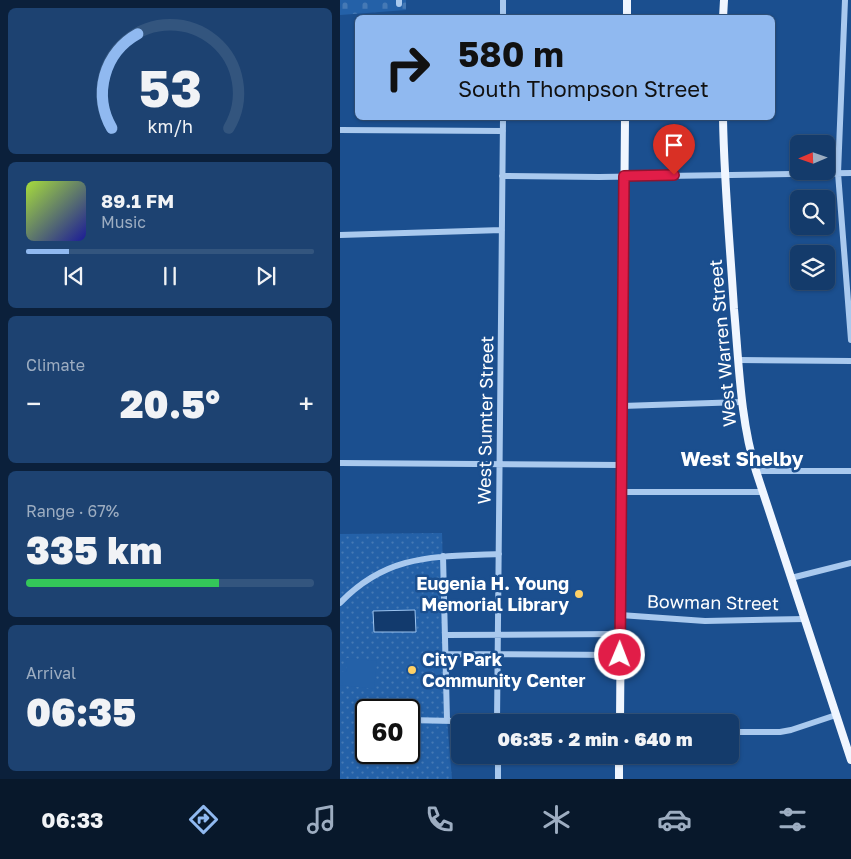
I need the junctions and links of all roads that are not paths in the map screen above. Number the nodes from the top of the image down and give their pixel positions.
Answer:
1 (503, 0) edge
2 (627, 0) edge
3 (724, 0) edge
4 (846, 0) edge
5 (503, 15) edge
6 (627, 15) edge
7 (724, 15) edge
8 (848, 29) edge
9 (503, 120) edge
10 (625, 120) edge
11 (723, 120) edge
12 (340, 130) edge
13 (503, 131) junction
14 (838, 173) junction
15 (851, 173) edge
16 (725, 174) junction
17 (502, 176) junction
18 (624, 176) junction
19 (502, 230) junction
20 (340, 235) edge
21 (851, 340) edge
22 (738, 360) junction
23 (851, 361) edge
24 (742, 402) junction
25 (622, 406) junction
26 (340, 463) edge
27 (500, 464) junction
28 (621, 465) junction
29 (756, 471) junction
30 (851, 472) edge
31 (621, 492) junction
32 (763, 492) junction
33 (499, 554) junction
34 (443, 556) junction
35 (851, 564) edge
36 (791, 578) junction
37 (340, 603) edge
38 (620, 615) junction
39 (805, 619) junction
40 (620, 634) junction
41 (445, 635) junction
42 (498, 635) junction
43 (446, 654) junction
44 (498, 655) junction
45 (620, 655) junction
46 (498, 714) edge
47 (620, 714) edge
48 (836, 715) junction
49 (420, 720) edge
50 (447, 720) junction
51 (451, 720) edge
52 (739, 732) edge
53 (851, 760) edge
54 (498, 764) edge
55 (620, 764) edge
56 (498, 779) edge
57 (619, 779) edge

1 - 5 street
2 - 6 main road
3 - 7 main road
4 - 8 street
8 - 14 street
9 - 13 street, West Sumter Street
10 - 18 main road
11 - 16 main road, West Warren Street
12 - 13 street
13 - 17 street, West Sumter Street
14 - 15 street
14 - 16 street
14 - 21 street
16 - 18 street
16 - 22 main road, West Warren Street
17 - 18 street
17 - 19 street, West Sumter Street
18 - 25 main road
19 - 20 street
19 - 27 street, West Sumter Street
22 - 23 street
22 - 24 main road, West Warren Street
24 - 25 street
24 - 29 main road, West Warren Street
25 - 28 main road
26 - 27 street
27 - 28 street
27 - 33 street, West Sumter Street
28 - 31 main road
29 - 30 street
29 - 32 main road, West Warren Street
31 - 32 street
31 - 38 main road
32 - 36 main road, West Warren Street
33 - 34 street
33 - 42 street, West Sumter Street
34 - 37 street
34 - 41 street
35 - 36 street
36 - 39 main road, West Warren Street
38 - 39 street, Bowman Street
38 - 40 main road
39 - 48 main road, West Warren Street
40 - 42 street
40 - 45 main road
41 - 42 street
41 - 43 street
42 - 44 street, West Sumter Street
43 - 44 street
43 - 50 street
44 - 45 street
44 - 46 street, West Sumter Street
45 - 47 main road
48 - 52 street
48 - 53 main road, West Warren Street
49 - 50 street
50 - 51 street
54 - 56 street
55 - 57 main road

